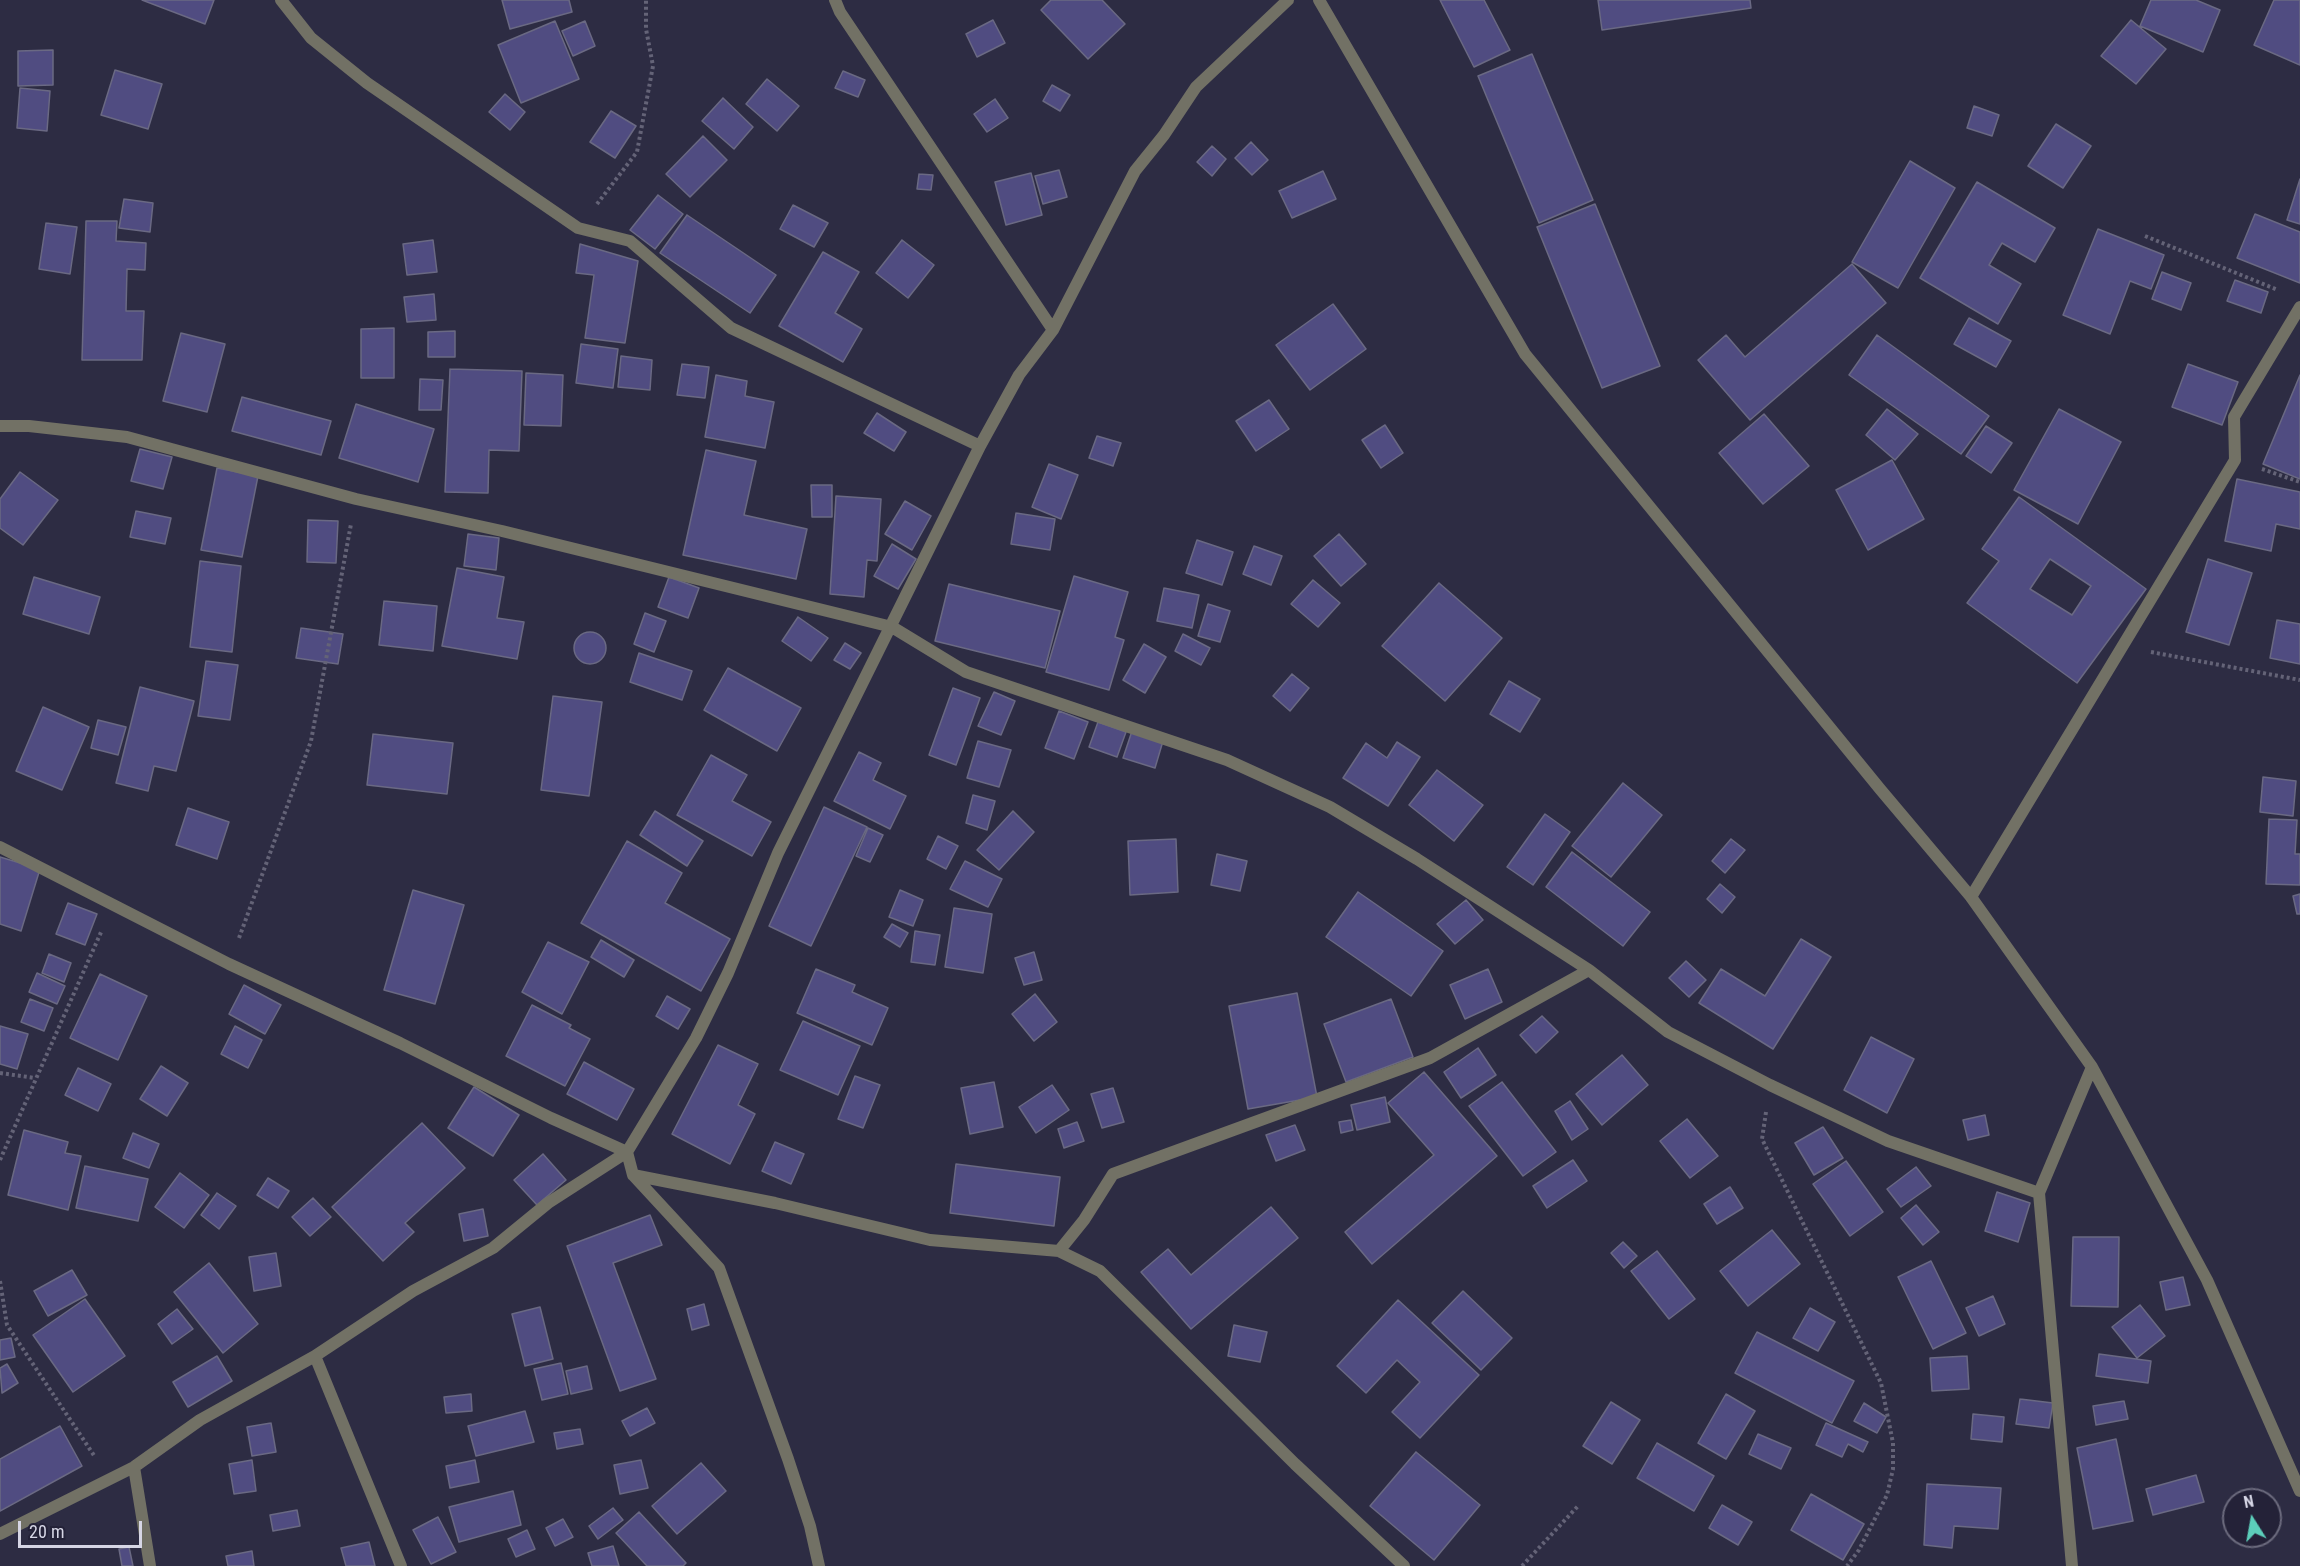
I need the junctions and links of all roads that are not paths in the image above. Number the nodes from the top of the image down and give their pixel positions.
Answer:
1 (281, 0) edge
2 (835, 0) edge
3 (1288, 0) edge
4 (1319, 0) edge
5 (2300, 307) edge
6 (1053, 330) junction
7 (0, 426) edge
8 (980, 446) junction
9 (892, 627) junction
10 (0, 847) edge
11 (1971, 897) junction
12 (1589, 970) junction
13 (2092, 1067) junction
14 (627, 1152) junction
15 (633, 1175) junction
16 (2038, 1193) junction
17 (1059, 1251) junction
18 (315, 1356) junction
19 (134, 1467) junction
20 (2300, 1491) edge
21 (0, 1534) edge
22 (150, 1566) edge
23 (400, 1566) edge
24 (819, 1566) edge
25 (1404, 1566) edge
26 (2072, 1566) edge

1 - 8 street
2 - 6 street
3 - 6 street
4 - 11 street
5 - 11 street
6 - 8 street
7 - 9 street
8 - 9 street
9 - 12 street
9 - 14 street
10 - 14 street
11 - 13 street
12 - 16 street
12 - 17 street
13 - 16 street
13 - 20 street
14 - 15 street
14 - 18 street
15 - 17 street
15 - 24 street
16 - 26 street
17 - 25 street
18 - 19 street
18 - 23 street
19 - 21 street
19 - 22 street

